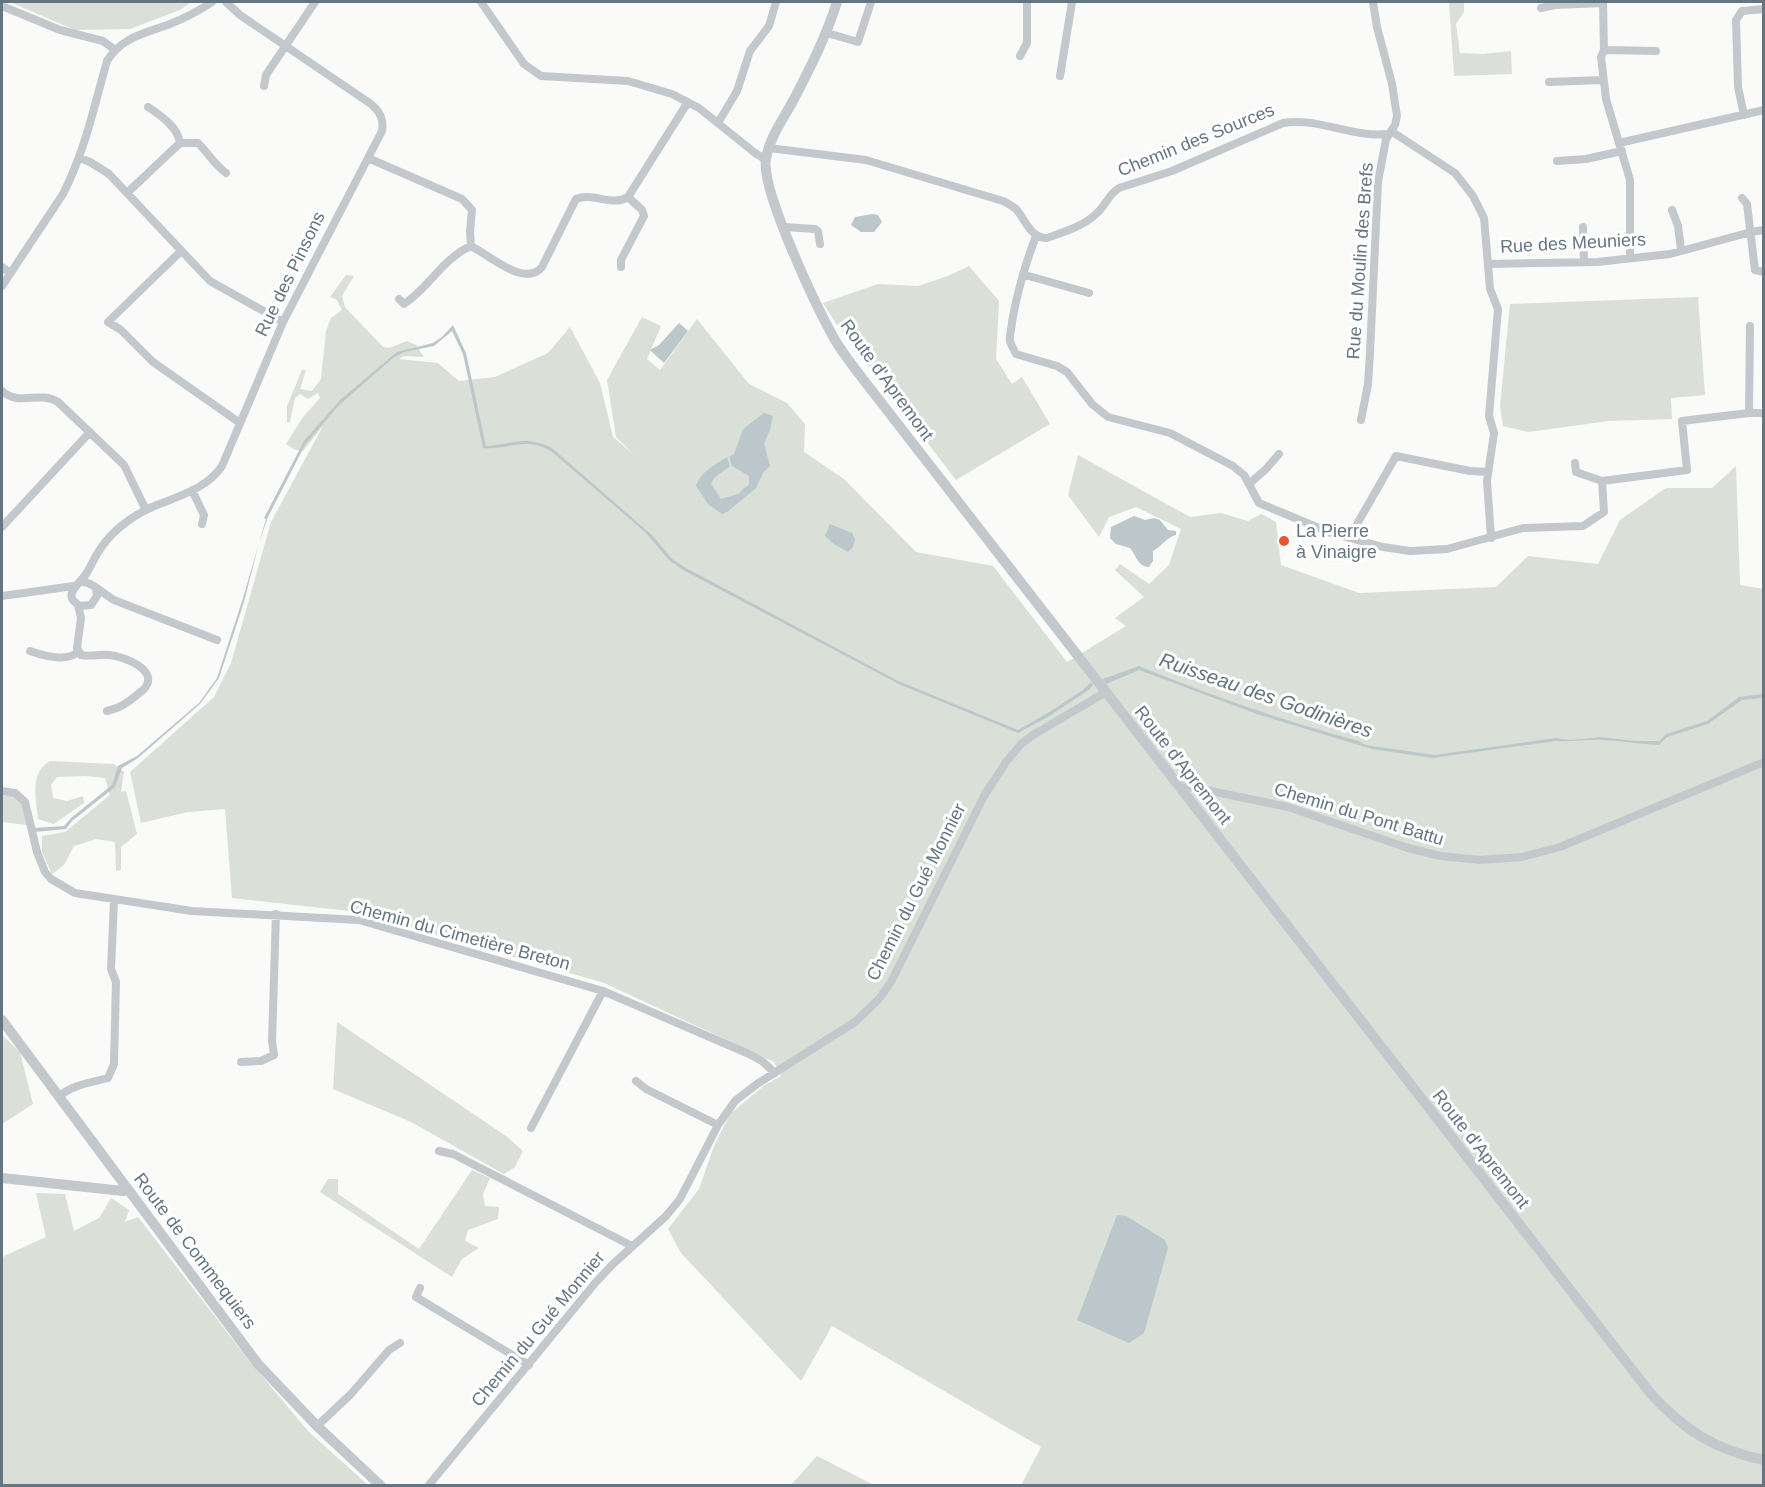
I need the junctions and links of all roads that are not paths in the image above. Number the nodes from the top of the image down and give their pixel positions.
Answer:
1 (212, 2) edge
2 (226, 2) edge
3 (315, 2) edge
4 (481, 2) edge
5 (776, 2) edge
6 (837, 2) edge
7 (871, 2) edge
8 (1027, 2) edge
9 (1072, 2) edge
10 (1373, 2) edge
11 (1603, 2) edge
12 (2, 6) edge
13 (1541, 8) dead end
14 (1764, 9) edge
15 (827, 33) junction
16 (285, 46) junction
17 (115, 50) junction
18 (1604, 50) junction
19 (1656, 51) dead end
20 (1020, 56) dead end
21 (1060, 76) dead end
22 (1602, 80) junction
23 (1549, 82) dead end
24 (264, 86) dead end
25 (688, 102) junction
26 (148, 107) dead end
27 (1764, 110) edge
28 (1744, 115) junction
29 (718, 123) junction
30 (1389, 133) junction
31 (180, 142) junction
32 (1620, 147) junction
33 (769, 148) junction
34 (80, 158) junction
35 (368, 158) junction
36 (765, 159) junction
37 (1557, 161) dead end
38 (226, 173) dead end
39 (127, 193) junction
40 (628, 197) junction
41 (1742, 198) dead end
42 (1672, 210) dead end
43 (1583, 226) dead end
44 (783, 227) junction
45 (1764, 230) edge
46 (1751, 232) junction
47 (1036, 236) junction
48 (820, 244) dead end
49 (471, 246) junction
50 (1681, 250) junction
51 (181, 251) junction
52 (1630, 258) junction
53 (1584, 262) junction
54 (1489, 264) junction
55 (2, 267) edge
56 (621, 267) dead end
57 (1764, 272) edge
58 (10, 273) junction
59 (1024, 274) junction
60 (2, 286) edge
61 (1089, 293) dead end
62 (399, 299) dead end
63 (283, 322) junction
64 (1750, 326) dead end
65 (2, 391) edge
66 (1749, 413) junction
67 (1764, 413) edge
68 (1362, 420) dead end
69 (240, 423) junction
70 (90, 432) junction
71 (1279, 454) dead end
72 (1575, 463) dead end
73 (1488, 472) junction
74 (1602, 481) junction
75 (1249, 484) junction
76 (192, 490) junction
77 (146, 510) junction
78 (202, 524) dead end
79 (2, 527) edge
80 (1348, 538) junction
81 (1491, 538) junction
82 (89, 570) junction
83 (77, 584) junction
84 (94, 586) junction
85 (56, 590) junction
86 (2, 596) edge
87 (96, 600) junction
88 (114, 600) junction
89 (75, 601) junction
90 (88, 606) junction
91 (81, 618) junction
92 (218, 640) dead end
93 (30, 651) dead end
94 (78, 652) junction
95 (1106, 692) junction
96 (106, 711) dead end
97 (1764, 762) edge
98 (1181, 790) junction
99 (2, 791) edge
100 (114, 900) junction
101 (276, 914) junction
102 (603, 991) junction
103 (2, 1020) edge
104 (241, 1062) dead end
105 (775, 1073) junction
106 (636, 1081) dead end
107 (59, 1096) junction
108 (718, 1125) junction
109 (531, 1128) dead end
110 (439, 1151) dead end
111 (2, 1178) edge
112 (128, 1189) junction
113 (632, 1246) junction
114 (420, 1288) dead end
115 (400, 1342) dead end
116 (529, 1365) junction
117 (317, 1426) junction
118 (1764, 1460) edge
119 (381, 1485) edge
120 (428, 1485) edge

1 - 17 street
2 - 16 street, Rue des Pinsons
3 - 16 street
4 - 25 street
5 - 29 street
6 - 15 street, Route d'Apremont
7 - 15 street
8 - 20 street
9 - 21 street
10 - 30 street, Rue du Moulin des Brefs
11 - 13 street
11 - 18 street
12 - 17 street
14 - 28 street
15 - 33 street, Route d'Apremont
16 - 24 street
16 - 35 street, Rue des Pinsons
17 - 34 street
18 - 19 street
18 - 22 street
22 - 23 street
22 - 32 street
25 - 29 street
25 - 40 street
26 - 31 street
27 - 28 street
28 - 32 street
29 - 36 street
30 - 47 street, Chemin des Sources
30 - 54 street
30 - 68 street, Rue du Moulin des Brefs
31 - 38 street
31 - 39 street
32 - 37 street
32 - 52 street
33 - 36 street, Route d'Apremont
33 - 47 street
34 - 39 street
34 - 58 street
35 - 49 street
35 - 63 street, Rue des Pinsons
36 - 44 street, Route d'Apremont
39 - 51 street
40 - 49 street
40 - 56 street
41 - 46 street
42 - 50 street
43 - 53 street
44 - 48 street
44 - 95 street, Route d'Apremont
45 - 46 street, Rue des Meuniers
46 - 50 street, Rue des Meuniers
46 - 57 street
47 - 59 street
49 - 62 street
50 - 52 street, Rue des Meuniers
51 - 63 street
51 - 69 street
52 - 53 street, Rue des Meuniers
53 - 54 street, Rue des Meuniers
54 - 73 street
55 - 58 street
58 - 60 street
59 - 61 street
59 - 75 street
63 - 69 street, Rue des Pinsons
64 - 66 street
65 - 70 street
66 - 67 street
66 - 74 street
69 - 76 street, Rue des Pinsons
70 - 77 street
70 - 79 street
71 - 75 street
72 - 74 street
73 - 80 street
73 - 81 street
74 - 81 street
75 - 80 street
76 - 77 street, Rue des Pinsons
76 - 78 street
77 - 82 street, Rue des Pinsons
80 - 81 street
82 - 83 street, Rue des Pinsons
82 - 84 street
83 - 84 street
83 - 85 street
83 - 89 street
84 - 87 street
84 - 88 street
85 - 86 street
85 - 89 street
87 - 88 street
87 - 90 street
88 - 92 street
89 - 90 street
89 - 91 street
90 - 91 street
91 - 94 street
93 - 94 street
94 - 96 street
95 - 98 street, Route d'Apremont
95 - 105 street, Chemin du Gué Monnier
97 - 98 street, Chemin du Pont Battu
98 - 118 street, Route d'Apremont
99 - 100 street, Chemin du Cimetière Breton
100 - 101 street, Chemin du Cimetière Breton
100 - 107 street
101 - 102 street, Chemin du Cimetière Breton
101 - 104 street
102 - 105 street, Chemin du Cimetière Breton
102 - 109 street
103 - 107 street, Route de Commequiers
105 - 108 street, Chemin du Gué Monnier
106 - 108 street
107 - 112 street, Route de Commequiers
108 - 113 street, Chemin du Gué Monnier
110 - 113 street
111 - 112 street
112 - 117 street, Route de Commequiers
113 - 116 street, Chemin du Gué Monnier
114 - 116 street
115 - 117 street
116 - 120 street, Chemin du Gué Monnier
117 - 119 street, Route de Commequiers

